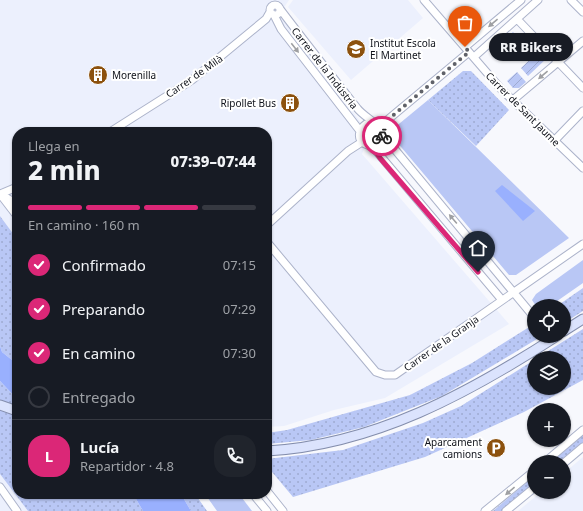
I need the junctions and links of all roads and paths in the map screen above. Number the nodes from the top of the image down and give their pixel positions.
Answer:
1 (267, 0) edge
2 (424, 0) edge
3 (429, 0) edge
4 (521, 0) edge
5 (538, 0) edge
6 (570, 0) edge
7 (275, 8) edge
8 (583, 12) edge
9 (517, 19) junction
10 (583, 41) edge
11 (469, 52) junction
12 (558, 62) junction
13 (583, 88) edge
14 (513, 100) junction
15 (583, 111) edge
16 (376, 125) junction
17 (118, 127) edge
18 (360, 131) junction
19 (382, 134) junction
20 (554, 141) junction
21 (362, 142) junction
22 (372, 146) junction
23 (583, 168) edge
24 (12, 189) edge
25 (0, 194) edge
26 (12, 201) edge
27 (12, 210) edge
28 (272, 220) edge
29 (583, 244) edge
30 (272, 248) edge
31 (514, 292) junction
32 (502, 300) junction
33 (527, 308) edge
34 (583, 319) edge
35 (571, 327) edge
36 (545, 343) edge
37 (0, 405) edge
38 (12, 409) edge
39 (583, 430) edge
40 (583, 447) edge
41 (272, 451) edge
42 (553, 455) edge
43 (571, 457) edge
44 (527, 477) edge
45 (0, 487) edge
46 (527, 494) edge
47 (272, 497) edge
48 (257, 499) edge
49 (17, 511) edge
50 (267, 511) edge
51 (283, 511) edge
52 (485, 511) edge
53 (506, 511) edge

1 - 7 street, Carrer de la Indústria
2 - 11 street, Carrer de Sant Jaume
3 - 11 street, Carrer de Sant Jaume
4 -> 11 street
5 - 9 street
6 - 8 street
7 - 16 street, Carrer de la Indústria
7 - 17 street, Carrer de Milà
7 -> 18 street, Carrer de la Indústria
9 - 11 street
9 - 12 street
10 - 12 street
11 - 14 street, Carrer de Sant Jaume
11 - 16 street
12 - 13 street
12 -> 14 street
14 - 20 street, Carrer de Sant Jaume
15 - 20 street
16 - 18 street
16 - 19 street
18 - 21 street
19 - 22 street
31 -> 19 street
20 - 23 street, Carrer de Sant Jaume
21 - 22 street
21 - 28 street
22 - 32 street
24 - 25 street
25 - 26 street
25 - 27 street
29 - 31 street, Carrer de la Granja
30 - 32 street, Carrer de la Granja
31 - 32 street, Carrer de la Granja
31 - 33 street
34 - 35 main road
36 - 41 main road
37 - 38 main road
39 - 42 street
40 - 43 street
44 -> 52 street
45 - 49 street
46 - 53 street
47 - 51 street
48 - 50 street

